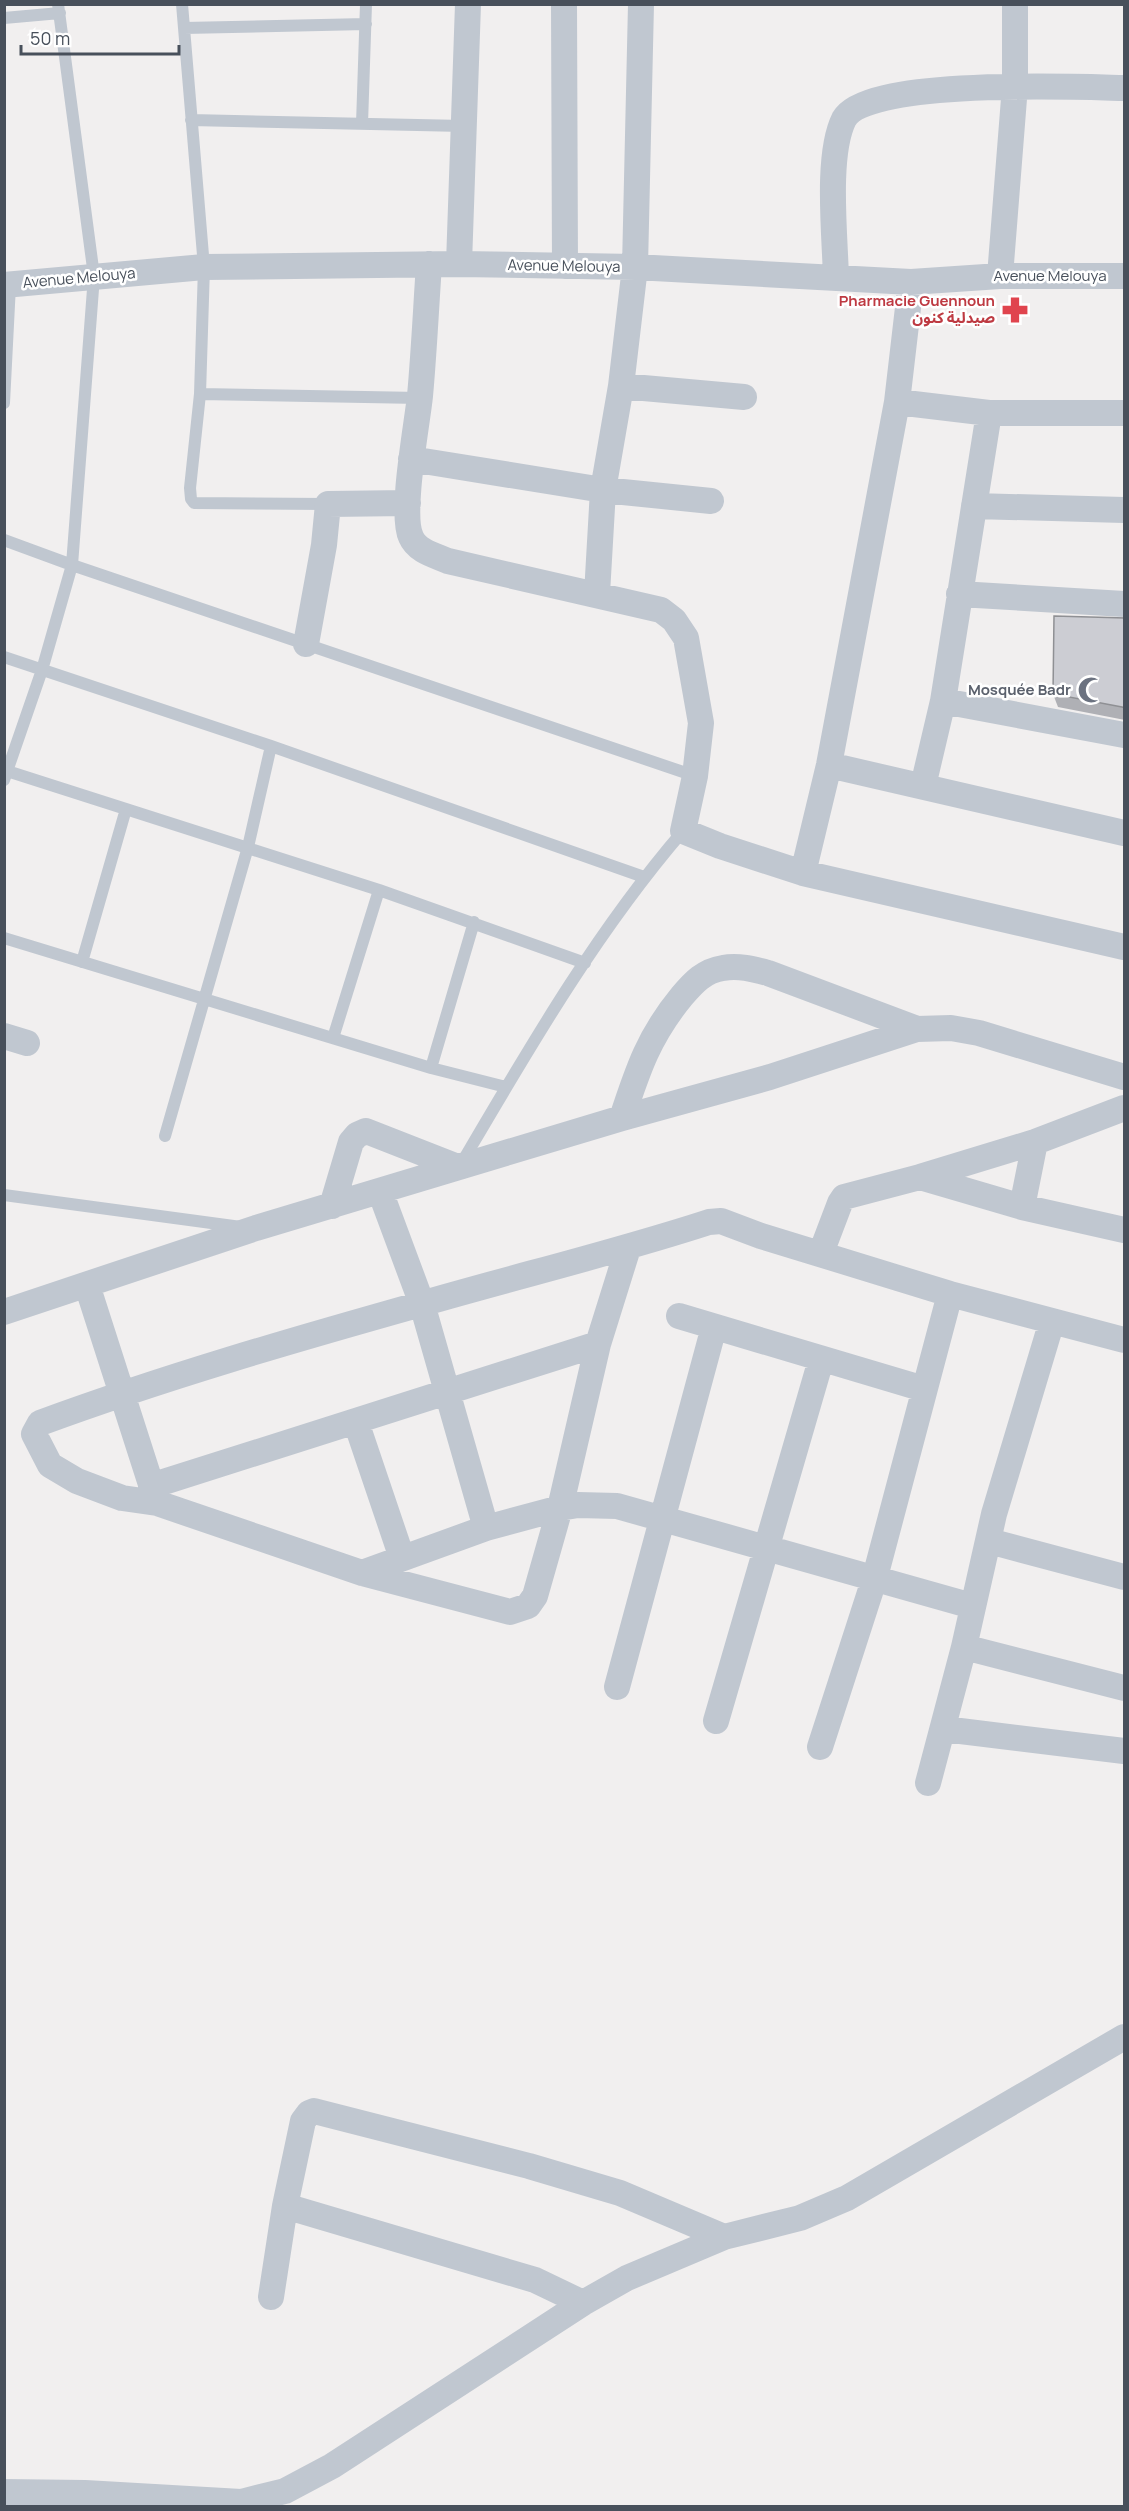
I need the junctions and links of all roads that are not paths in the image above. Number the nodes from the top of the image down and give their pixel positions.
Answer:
1 (182, 4) edge
2 (366, 4) edge
3 (468, 4) edge
4 (564, 4) edge
5 (641, 4) edge
6 (1015, 4) edge
7 (59, 9) edge
8 (4, 18) edge
9 (366, 24) junction
10 (184, 28) junction
11 (1015, 87) junction
12 (1125, 88) edge
13 (191, 120) junction
14 (362, 124) junction
15 (464, 126) junction
16 (429, 264) junction
17 (459, 264) junction
18 (565, 266) junction
19 (204, 267) junction
20 (634, 267) junction
21 (94, 276) junction
22 (1000, 276) junction
23 (1125, 276) edge
24 (836, 278) junction
25 (911, 282) junction
26 (8, 285) edge
27 (621, 386) junction
28 (200, 394) junction
29 (744, 397) dead end
30 (420, 398) junction
31 (5, 400) edge
32 (897, 402) junction
33 (989, 412) junction
34 (1125, 413) edge
35 (411, 459) junction
36 (603, 490) junction
37 (711, 501) dead end
38 (408, 503) junction
39 (328, 504) junction
40 (974, 506) junction
41 (1125, 510) edge
42 (4, 540) edge
43 (72, 565) junction
44 (597, 594) junction
45 (959, 594) junction
46 (1125, 604) edge
47 (306, 645) junction
48 (4, 657) edge
49 (42, 670) junction
50 (943, 701) junction
51 (1125, 735) edge
52 (271, 746) junction
53 (829, 765) junction
54 (5, 774) edge
55 (695, 776) junction
56 (923, 786) junction
57 (126, 809) junction
58 (683, 831) junction
59 (1125, 833) edge
60 (248, 847) junction
61 (803, 873) junction
62 (644, 876) junction
63 (380, 890) junction
64 (474, 922) junction
65 (4, 938) edge
66 (1125, 947) edge
67 (82, 962) junction
68 (585, 963) junction
69 (203, 998) junction
70 (917, 1029) junction
71 (333, 1038) junction
72 (431, 1068) junction
73 (1125, 1077) edge
74 (506, 1088) junction
75 (1125, 1108) edge
76 (622, 1118) junction
77 (165, 1136) dead end
78 (1035, 1142) junction
79 (458, 1167) junction
80 (920, 1177) junction
81 (380, 1191) junction
82 (4, 1196) edge
83 (332, 1206) junction
84 (1022, 1207) junction
85 (256, 1228) junction
86 (1125, 1230) edge
87 (628, 1248) junction
88 (821, 1253) junction
89 (87, 1285) junction
90 (950, 1294) junction
91 (422, 1304) junction
92 (4, 1312) edge
93 (679, 1316) dead end
94 (1052, 1321) junction
95 (714, 1327) junction
96 (1125, 1340) edge
97 (598, 1344) junction
98 (821, 1360) junction
99 (924, 1389) junction
100 (122, 1393) junction
101 (447, 1394) junction
102 (356, 1422) junction
103 (154, 1495) junction
104 (560, 1508) junction
105 (662, 1517) junction
106 (486, 1528) junction
107 (989, 1541) junction
108 (765, 1548) junction
109 (402, 1558) junction
110 (362, 1573) junction
111 (1125, 1576) edge
112 (875, 1577) junction
113 (972, 1606) junction
114 (964, 1647) junction
115 (617, 1687) dead end
116 (1125, 1688) edge
117 (716, 1720) dead end
118 (944, 1729) junction
119 (820, 1747) dead end
120 (1125, 1751) edge
121 (928, 1783) dead end
122 (1125, 2037) edge
123 (285, 2206) junction
124 (724, 2237) junction
125 (271, 2297) dead end
126 (583, 2303) junction
127 (4, 2492) edge

1 - 10 lane
2 - 9 lane
3 - 15 street
4 - 18 street
5 - 20 street
6 - 11 street
7 - 8 lane
7 - 21 lane
9 - 10 lane
9 - 14 lane
10 - 13 lane
11 - 12 street
11 - 22 street
11 - 24 street
13 - 14 lane
13 - 19 lane
14 - 15 lane
15 - 17 street
16 - 17 street, Avenue Melouya
16 - 19 street, Avenue Melouya
16 - 30 street
17 - 18 street, Avenue Melouya
18 - 20 street, Avenue Melouya
19 - 21 street, Avenue Melouya
19 - 28 lane
20 - 24 street, Avenue Melouya
20 - 27 street
21 - 26 street, Avenue Melouya
21 - 43 lane
22 - 23 street, Avenue Melouya
22 - 25 street, Avenue Melouya
24 - 25 street, Avenue Melouya
25 - 32 street
26 - 31 lane
27 - 29 street
27 - 36 street
28 - 30 lane
28 - 39 lane
30 - 35 street
32 - 33 street
32 - 53 street
33 - 34 street
33 - 40 street
35 - 36 street
35 - 38 street
36 - 37 street
36 - 44 street
38 - 39 street
38 - 44 street
39 - 47 street
40 - 41 street
40 - 45 street
42 - 43 lane
43 - 47 lane
43 - 49 lane
44 - 55 street
45 - 46 street
45 - 50 street
47 - 55 lane
48 - 49 lane
49 - 52 lane
49 - 54 lane
50 - 51 street
50 - 56 street
52 - 60 lane
52 - 62 lane
53 - 56 street
53 - 61 street
54 - 57 lane
55 - 58 street
56 - 59 street
57 - 60 lane
57 - 67 lane
58 - 61 street
58 - 62 lane
60 - 63 lane
60 - 69 lane
61 - 66 street
62 - 68 lane
63 - 64 lane
63 - 71 lane
64 - 68 lane
64 - 72 lane
65 - 67 lane
67 - 69 lane
68 - 74 lane
69 - 71 lane
69 - 77 lane
70 - 73 street
70 - 76 street
70 - 76 street
71 - 72 lane
72 - 74 lane
74 - 79 lane
75 - 78 street
76 - 79 street
78 - 80 street
78 - 84 street
79 - 81 street
79 - 83 street
80 - 84 street
80 - 88 street
81 - 83 street
81 - 91 street
82 - 85 lane
83 - 85 street
84 - 86 street
85 - 89 street
87 - 88 street
87 - 91 street
87 - 97 street
88 - 90 street
89 - 92 street
89 - 100 street
90 - 94 street
90 - 99 street
91 - 100 street
91 - 101 street
93 - 95 street
94 - 96 street
94 - 107 street
95 - 98 street
95 - 105 street
97 - 101 street
97 - 104 street
98 - 99 street
98 - 108 street
99 - 112 street
100 - 103 street
100 - 103 street
101 - 102 street
101 - 106 street
102 - 103 street
102 - 109 street
103 - 110 street
104 - 105 street
104 - 106 street
104 - 110 street
105 - 108 street
105 - 115 street
106 - 109 street
107 - 111 street
107 - 113 street
108 - 112 street
108 - 117 street
109 - 110 street
112 - 113 street
112 - 119 street
113 - 114 street
114 - 116 street
114 - 118 street
118 - 120 street
118 - 121 street
122 - 124 street
123 - 124 street
123 - 125 street
123 - 126 street
124 - 126 street
126 - 127 street

